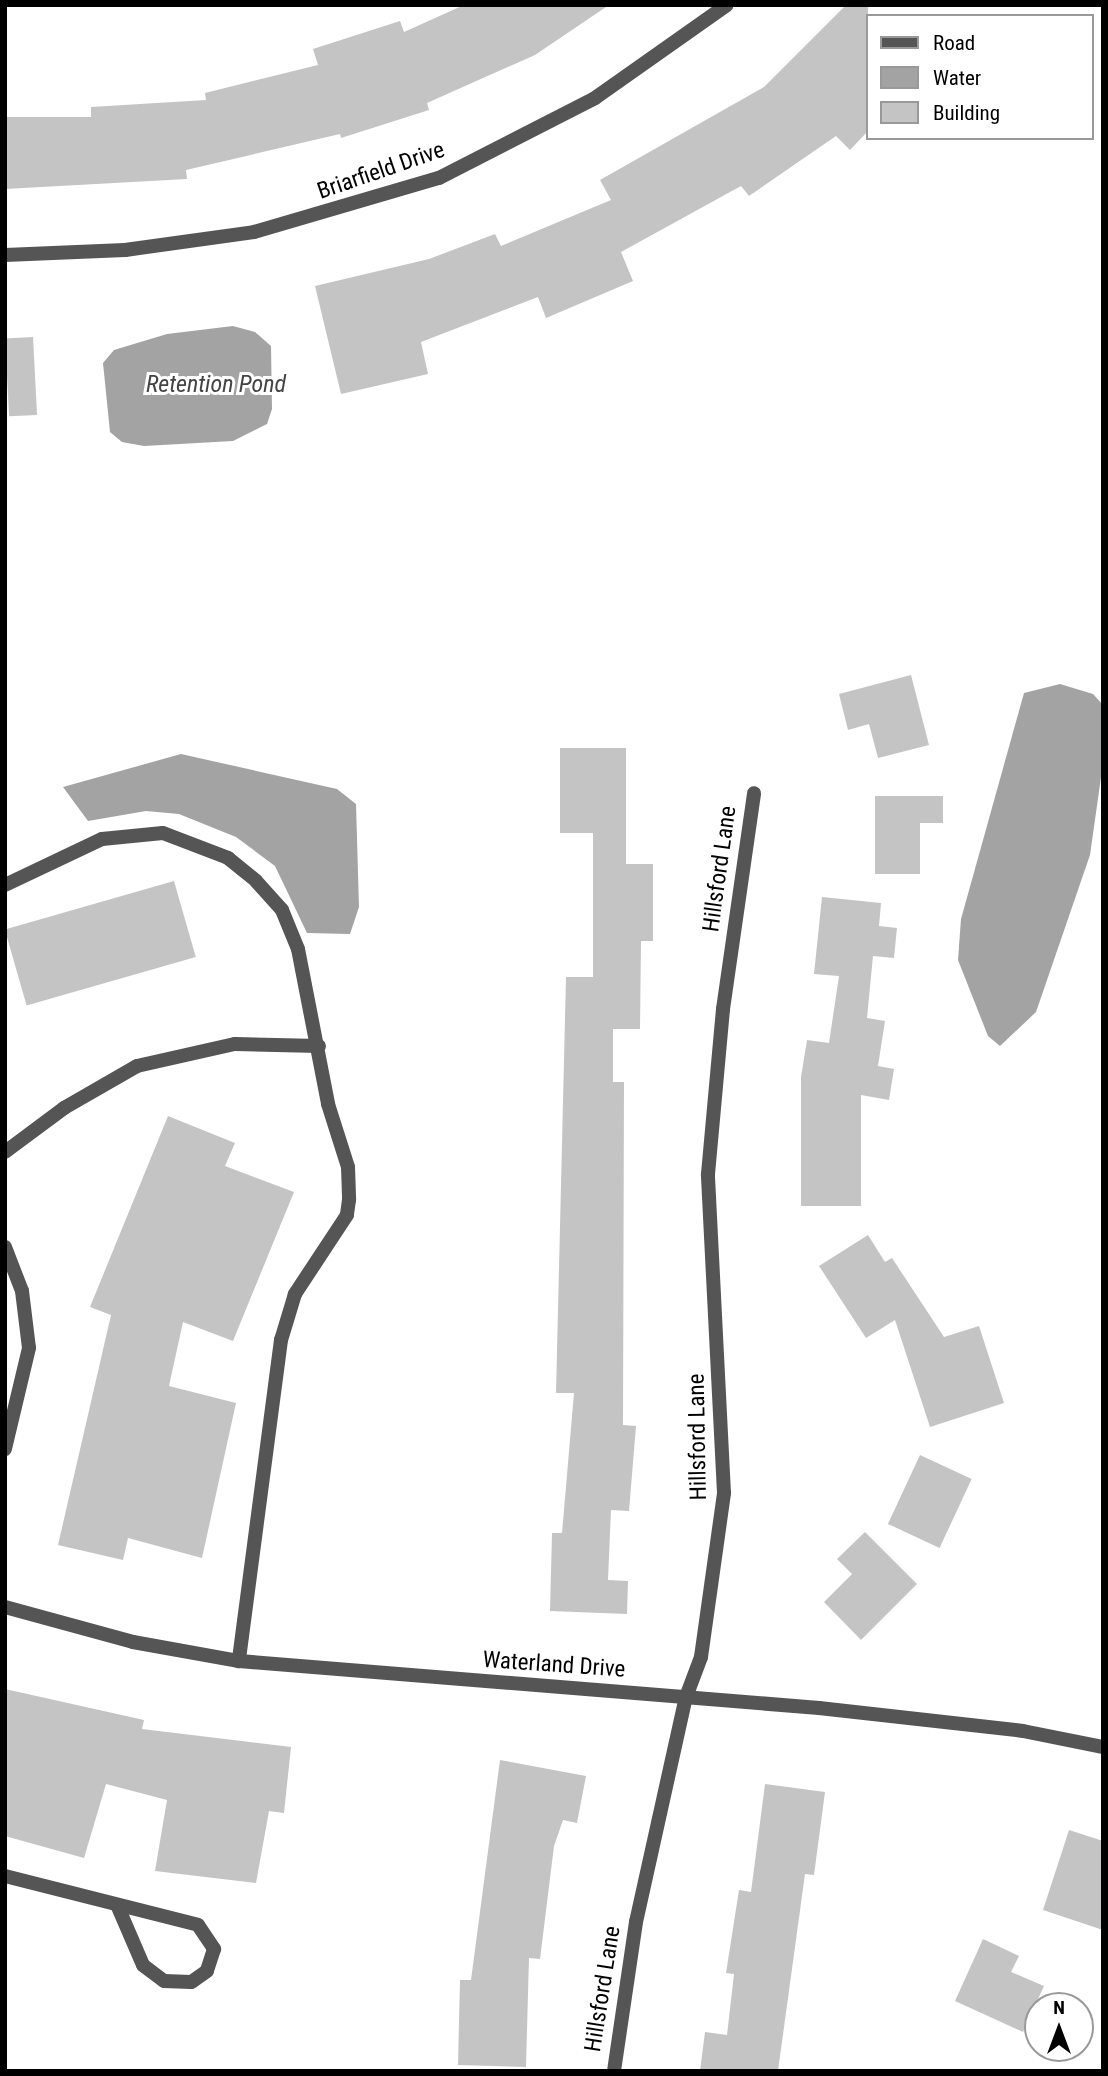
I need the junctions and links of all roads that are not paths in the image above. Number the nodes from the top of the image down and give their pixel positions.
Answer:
1 (727, 5) edge
2 (5, 255) edge
3 (754, 793) dead end
4 (5, 885) edge
5 (319, 1046) junction
6 (5, 1152) edge
7 (5, 1247) edge
8 (5, 1449) edge
9 (5, 1606) edge
10 (239, 1661) junction
11 (686, 1697) junction
12 (1103, 1748) edge
13 (5, 1875) edge
14 (118, 1907) junction
15 (614, 2071) edge

1 - 2 street, Briarfield Drive
3 - 11 street, Hillsford Lane
4 - 5 street
5 - 6 street
5 - 10 street
7 - 8 street
9 - 10 street, Waterland Drive
10 - 11 street, Waterland Drive
11 - 12 street, Waterland Drive
11 - 15 street, Hillsford Lane
13 - 14 street
14 - 14 street

